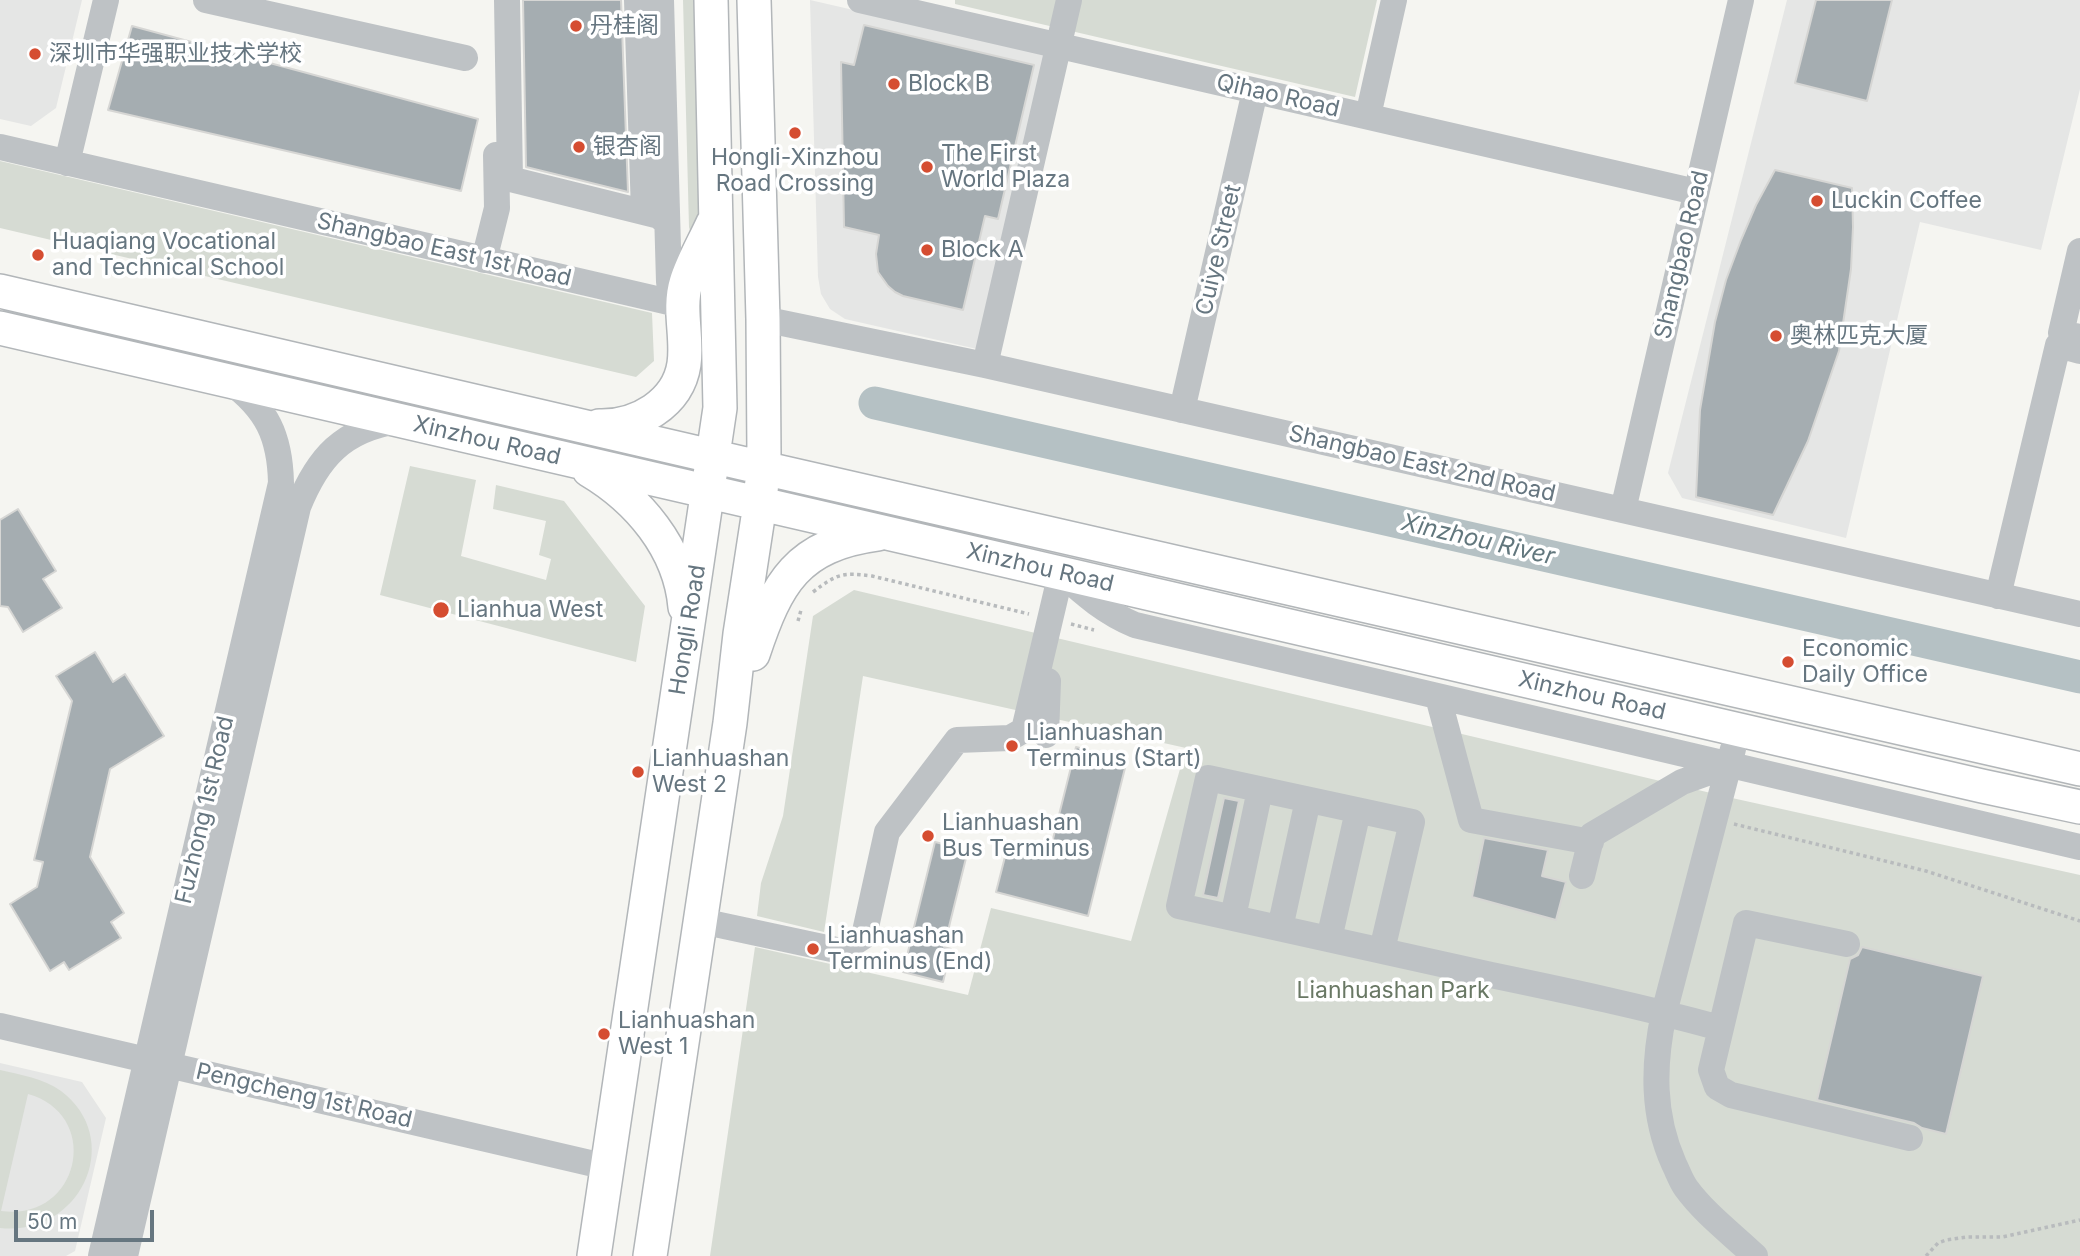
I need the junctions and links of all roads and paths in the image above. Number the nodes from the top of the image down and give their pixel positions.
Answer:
1 (106, 0) edge
2 (206, 0) edge
3 (637, 0) edge
4 (661, 0) edge
5 (711, 0) edge
6 (754, 0) edge
7 (860, 0) edge
8 (1069, 0) edge
9 (1394, 0) edge
10 (1741, 0) edge
11 (496, 1) edge
12 (306, 11) edge
13 (1058, 45) junction
14 (465, 58) dead end
15 (1255, 90) junction
16 (1367, 116) junction
17 (496, 143) dead end
18 (0, 147) edge
19 (67, 163) junction
20 (510, 178) junction
21 (1696, 192) junction
22 (717, 215) junction
23 (656, 218) junction
24 (2080, 251) edge
25 (487, 260) junction
26 (0, 291) edge
27 (679, 291) junction
28 (763, 318) junction
29 (0, 328) edge
30 (2080, 337) edge
31 (2080, 351) edge
32 (985, 365) junction
33 (227, 380) junction
34 (1182, 410) junction
35 (402, 421) junction
36 (581, 426) junction
37 (715, 456) junction
38 (561, 458) junction
39 (763, 468) junction
40 (709, 492) junction
41 (760, 504) junction
42 (1623, 510) junction
43 (886, 533) junction
44 (1061, 573) junction
45 (1998, 596) junction
46 (2080, 614) edge
47 (1051, 620) junction
48 (688, 631) junction
49 (1438, 696) junction
50 (730, 723) junction
51 (1737, 730) junction
52 (1046, 735) dead end
53 (1729, 765) junction
54 (2080, 769) edge
55 (1260, 790) junction
56 (1308, 800) junction
57 (2080, 807) edge
58 (1358, 811) junction
59 (1715, 819) junction
60 (1591, 842) junction
61 (2080, 847) edge
62 (1582, 876) dead end
63 (1233, 917) junction
64 (2080, 920) edge
65 (701, 921) junction
66 (1280, 928) junction
67 (1329, 939) junction
68 (1847, 944) dead end
69 (1382, 950) junction
70 (1664, 1013) junction
71 (0, 1026) edge
72 (1720, 1028) junction
73 (158, 1063) junction
74 (1910, 1138) dead end
75 (607, 1167) junction
76 (2080, 1220) edge
77 (101, 1256) edge
78 (125, 1256) edge
79 (594, 1256) edge
80 (650, 1256) edge
81 (1755, 1256) edge
82 (1926, 1256) edge

1 - 19 street
2 - 12 street
3 - 23 street
4 - 23 street
5 - 22 main road, Hongli Road
6 - 28 main road
7 - 13 street, Qihao Road
8 - 13 street
9 - 16 street
10 - 21 street, Shangbao Road
11 - 20 street
12 - 14 street
13 - 15 street, Qihao Road
13 - 32 street
15 - 16 street, Qihao Road
15 - 34 street, Cuiye Street
16 - 21 street, Qihao Road
17 - 25 street
18 - 19 street, Shangbao East 1st Road
19 - 25 street, Shangbao East 1st Road
20 - 23 street
20 - 25 street
21 - 42 street, Shangbao Road
22 - 27 main road
22 - 37 main road, Hongli Road
23 - 27 street
24 - 30 street
25 - 27 street, Shangbao East 1st Road
26 - 36 main road, Xinzhou Road
27 - 36 main road
28 - 32 street, Shangbao East 2nd Road
28 - 39 main road
29 - 33 main road, Xinzhou Road
31 - 45 street
32 - 34 street, Shangbao East 2nd Road
33 - 35 main road, Xinzhou Road
33 - 73 street, Fuzhong 1st Road
34 - 42 street, Shangbao East 2nd Road
35 - 38 main road, Xinzhou Road
35 - 73 street, Fuzhong 1st Road
36 - 37 main road, Xinzhou Road
37 - 39 main road, Xinzhou Road
37 - 40 main road, Hongli Road
38 - 40 main road, Xinzhou Road
38 - 48 main road
39 - 41 main road
39 - 54 main road, Xinzhou Road
40 - 41 main road, Xinzhou Road
40 - 48 main road, Hongli Road
41 - 43 main road, Xinzhou Road
41 - 50 main road
42 - 45 street, Shangbao East 2nd Road
43 - 44 main road, Xinzhou Road
43 - 50 main road
44 - 47 street
44 - 49 street
44 - 51 main road, Xinzhou Road
45 - 46 street, Shangbao East 2nd Road
47 - 52 street
47 - 65 street
48 - 75 main road, Hongli Road
49 - 53 street
49 - 60 street
50 - 65 main road
51 - 53 street
51 - 57 main road, Xinzhou Road
53 - 59 street
53 - 60 street
53 - 61 street
55 - 56 street
55 - 63 street
55 - 63 street
56 - 58 street
56 - 66 street
58 - 67 street
58 - 69 street
59 - 64 path
59 - 70 street
60 - 62 street
63 - 66 street
65 - 80 main road
66 - 67 street
67 - 69 street
68 - 72 street
69 - 70 street
70 - 72 street
70 - 81 street
71 - 73 street, Pengcheng 1st Road
72 - 74 street
73 - 75 street, Pengcheng 1st Road
73 - 77 street, Fuzhong 1st Road
73 - 78 street, Fuzhong 1st Road
75 - 79 main road, Hongli Road
76 - 82 path

